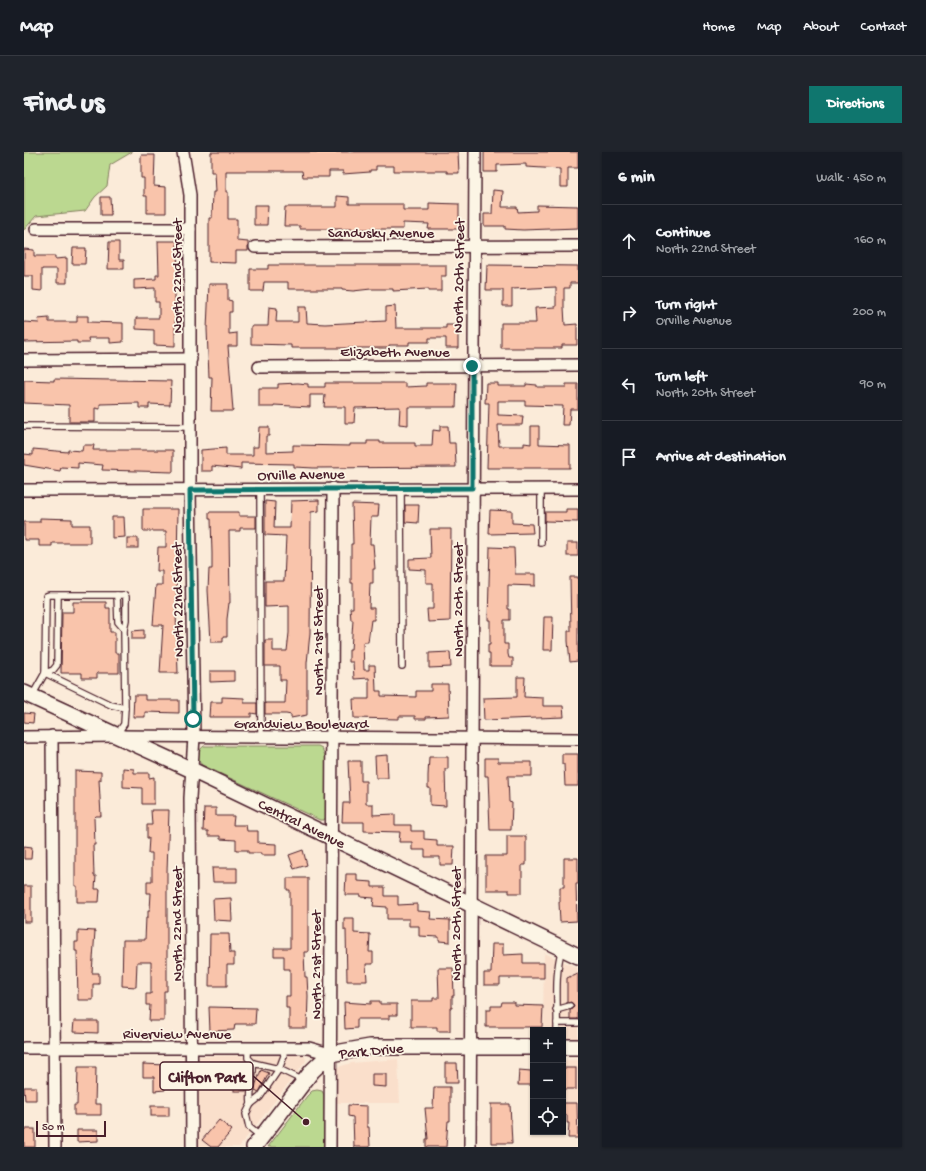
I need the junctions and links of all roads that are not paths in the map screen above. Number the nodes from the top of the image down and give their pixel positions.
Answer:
1 (183, 152) edge
2 (475, 152) edge
3 (36, 228) dead end
4 (190, 228) junction
5 (578, 246) edge
6 (255, 247) dead end
7 (473, 247) junction
8 (191, 359) junction
9 (24, 360) edge
10 (578, 365) edge
11 (472, 366) junction
12 (259, 367) dead end
13 (24, 426) edge
14 (191, 427) junction
15 (333, 488) junction
16 (401, 488) junction
17 (472, 488) junction
18 (541, 488) junction
19 (260, 489) junction
20 (578, 489) edge
21 (24, 490) edge
22 (190, 490) junction
23 (541, 542) dead end
24 (58, 595) junction
25 (117, 595) junction
26 (124, 629) junction
27 (402, 666) dead end
28 (45, 673) junction
29 (28, 694) edge
30 (126, 708) junction
31 (52, 736) junction
32 (116, 736) junction
33 (24, 737) edge
34 (194, 737) junction
35 (261, 738) junction
36 (331, 738) junction
37 (471, 739) junction
38 (578, 739) edge
39 (192, 770) junction
40 (331, 837) junction
41 (471, 904) junction
42 (562, 948) junction
43 (578, 956) edge
44 (570, 1006) dead end
45 (556, 1010) junction
46 (557, 1023) junction
47 (578, 1023) edge
48 (557, 1027) edge
49 (530, 1047) edge
50 (566, 1047) edge
51 (578, 1047) edge
52 (24, 1048) edge
53 (54, 1048) junction
54 (192, 1048) junction
55 (248, 1048) junction
56 (283, 1048) junction
57 (470, 1048) junction
58 (330, 1054) junction
59 (253, 1063) junction
60 (279, 1069) junction
61 (304, 1082) junction
62 (251, 1104) junction
63 (258, 1142) edge
64 (55, 1147) edge
65 (192, 1147) edge
66 (330, 1147) edge
67 (470, 1147) edge

1 - 4 street, North 22nd Street
2 - 7 street, North 20th Street
3 - 4 street
4 - 8 street, North 22nd Street
5 - 7 street, Sandusky Avenue
6 - 7 street, Sandusky Avenue
7 - 11 street, North 20th Street
8 - 9 street
8 - 14 street, North 22nd Street
10 - 11 street, Elizabeth Avenue
11 - 12 street, Elizabeth Avenue
11 - 17 street, North 20th Street
13 - 14 lane
14 - 22 street, North 22nd Street
15 - 16 street, Orville Avenue
15 - 19 street, Orville Avenue
15 - 36 street, North 21st Street
16 - 17 street, Orville Avenue
16 - 27 lane
17 - 18 street, Orville Avenue
17 - 37 street, North 20th Street
18 - 20 street, Orville Avenue
18 - 23 lane
19 - 22 street, Orville Avenue
19 - 35 lane
21 - 22 street, Orville Avenue
22 - 34 street, North 22nd Street
24 - 25 lane
24 - 28 lane
24 - 28 lane
25 - 26 lane
25 - 26 lane
26 - 30 lane
28 - 29 lane
28 - 30 lane
29 - 32 main road, Central Avenue
30 - 32 lane
31 - 32 street, Grandview Boulevard
31 - 33 street, Grandview Boulevard
31 - 53 street
32 - 34 street, Grandview Boulevard
32 - 39 main road, Central Avenue
34 - 35 street, Grandview Boulevard
34 - 39 street, North 22nd Street
35 - 36 street, Grandview Boulevard
36 - 37 street, Grandview Boulevard
36 - 40 street, North 21st Street
37 - 38 street, Grandview Boulevard
37 - 41 street, North 20th Street
39 - 40 main road, Central Avenue
39 - 54 street, North 22nd Street
40 - 41 main road, Central Avenue
40 - 58 street, North 21st Street
41 - 42 main road, Central Avenue
41 - 57 street, North 20th Street
42 - 43 main road, Central Avenue
42 - 45 lane
44 - 45 lane
45 - 46 lane
46 - 47 lane
46 - 48 lane
49 - 57 main road, Park Drive
50 - 51 main road
52 - 53 street, Riverview Avenue
53 - 54 street, Riverview Avenue
53 - 64 street
54 - 55 street, Riverview Avenue
54 - 65 street, North 22nd Street
55 - 56 street, Riverview Avenue
55 - 59 lane
56 - 58 street, Riverview Avenue
56 - 60 lane
57 - 58 main road, Park Drive
57 - 67 street, North 20th Street
58 - 61 main road, Park Drive
58 - 66 street, North 21st Street
59 - 60 lane
59 - 62 lane
60 - 61 lane
60 - 62 lane
61 - 63 main road, Park Drive
62 - 63 lane

